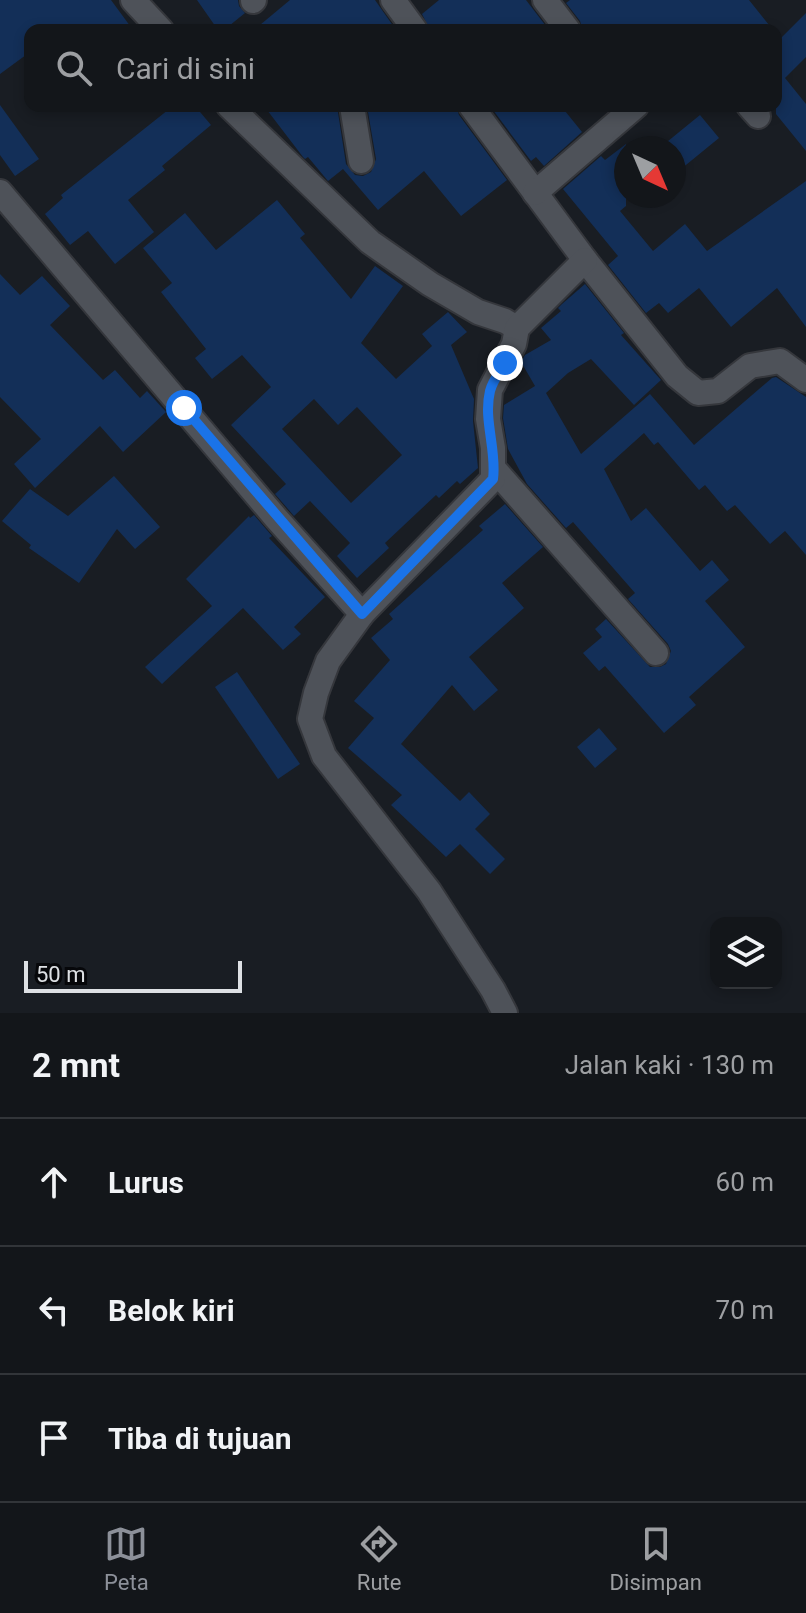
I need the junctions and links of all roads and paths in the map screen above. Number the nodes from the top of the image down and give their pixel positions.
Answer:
1 (133, 0) edge
2 (393, 0) edge
3 (545, 0) edge
4 (155, 24) edge
5 (411, 24) edge
6 (563, 24) edge
7 (235, 112) edge
8 (353, 112) edge
9 (475, 112) edge
10 (623, 112) edge
11 (361, 161) dead end
12 (0, 192) edge
13 (535, 193) junction
14 (585, 260) junction
15 (517, 328) junction
16 (806, 380) edge
17 (494, 469) junction
18 (362, 614) junction
19 (656, 653) dead end
20 (505, 1013) edge

1 - 4 street
2 - 5 street
3 - 6 street
7 - 15 street
8 - 11 street
9 - 13 street
10 - 13 street
12 - 18 street
13 - 14 street
14 - 15 street
14 - 16 street
15 - 17 street
17 - 18 street
17 - 19 street
18 - 20 street

